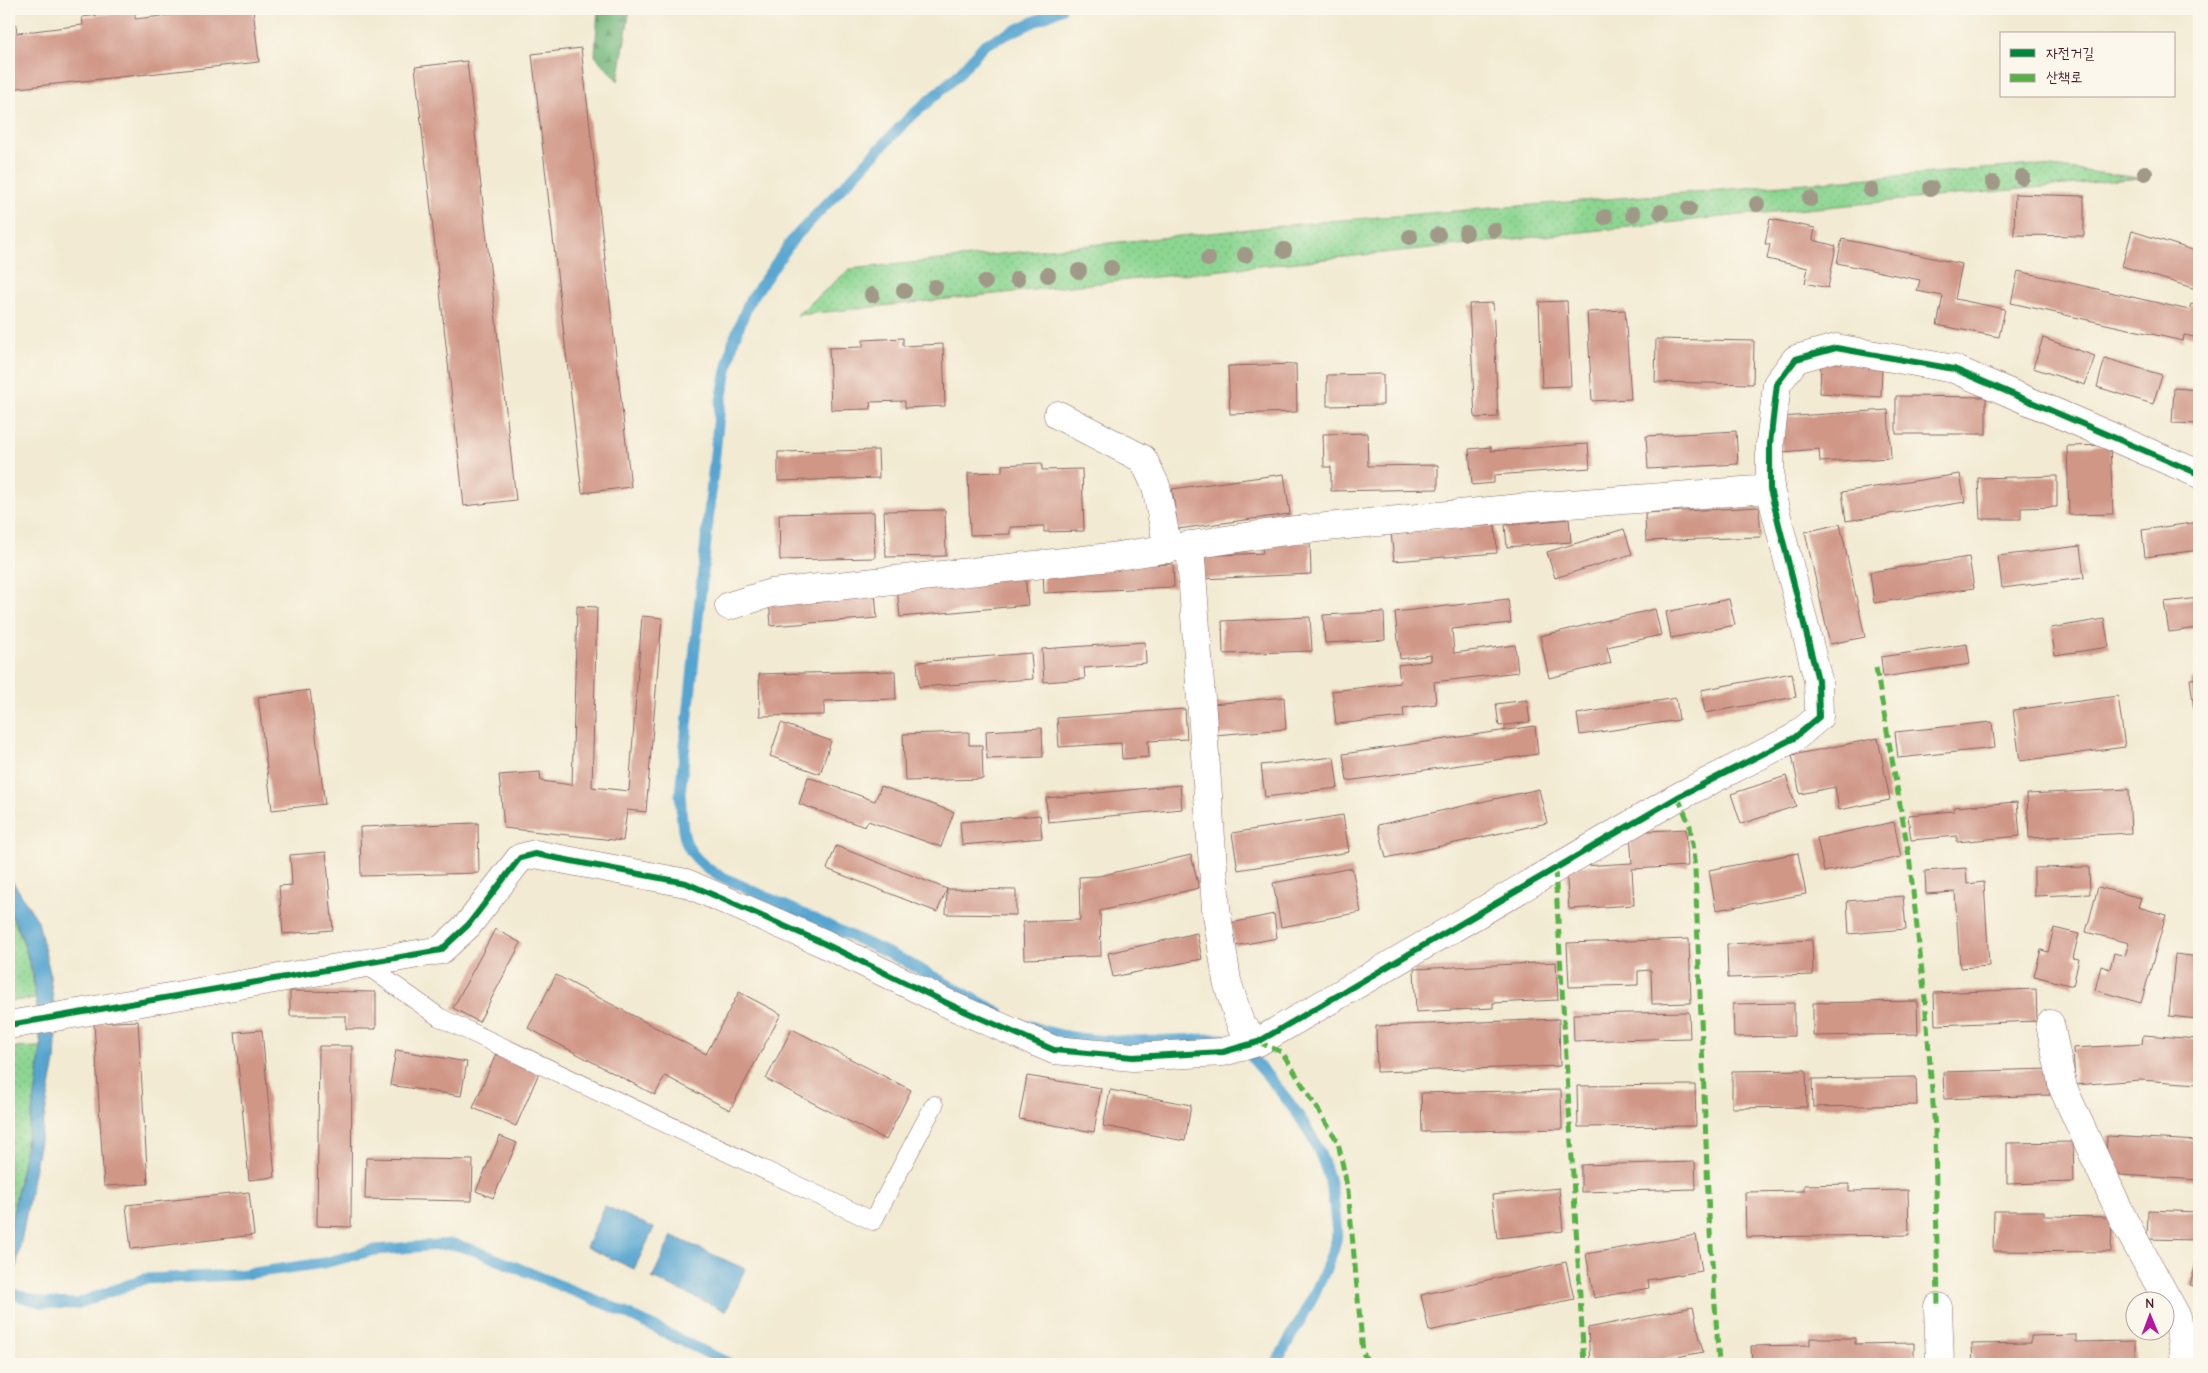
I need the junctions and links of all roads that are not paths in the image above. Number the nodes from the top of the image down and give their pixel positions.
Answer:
1 (1058, 415) dead end
2 (2199, 474) edge
3 (1770, 489) junction
4 (1179, 547) junction
5 (729, 606) dead end
6 (365, 964) junction
7 (16, 1024) edge
8 (2050, 1024) dead end
9 (1258, 1042) junction
10 (934, 1104) dead end
11 (1938, 1307) dead end
12 (1940, 1364) edge
13 (2186, 1364) edge

1 - 4 street
2 - 3 street
3 - 4 street
3 - 9 street
4 - 5 street
4 - 9 street
6 - 7 street
6 - 9 street
6 - 10 lane
8 - 13 street
11 - 12 street

